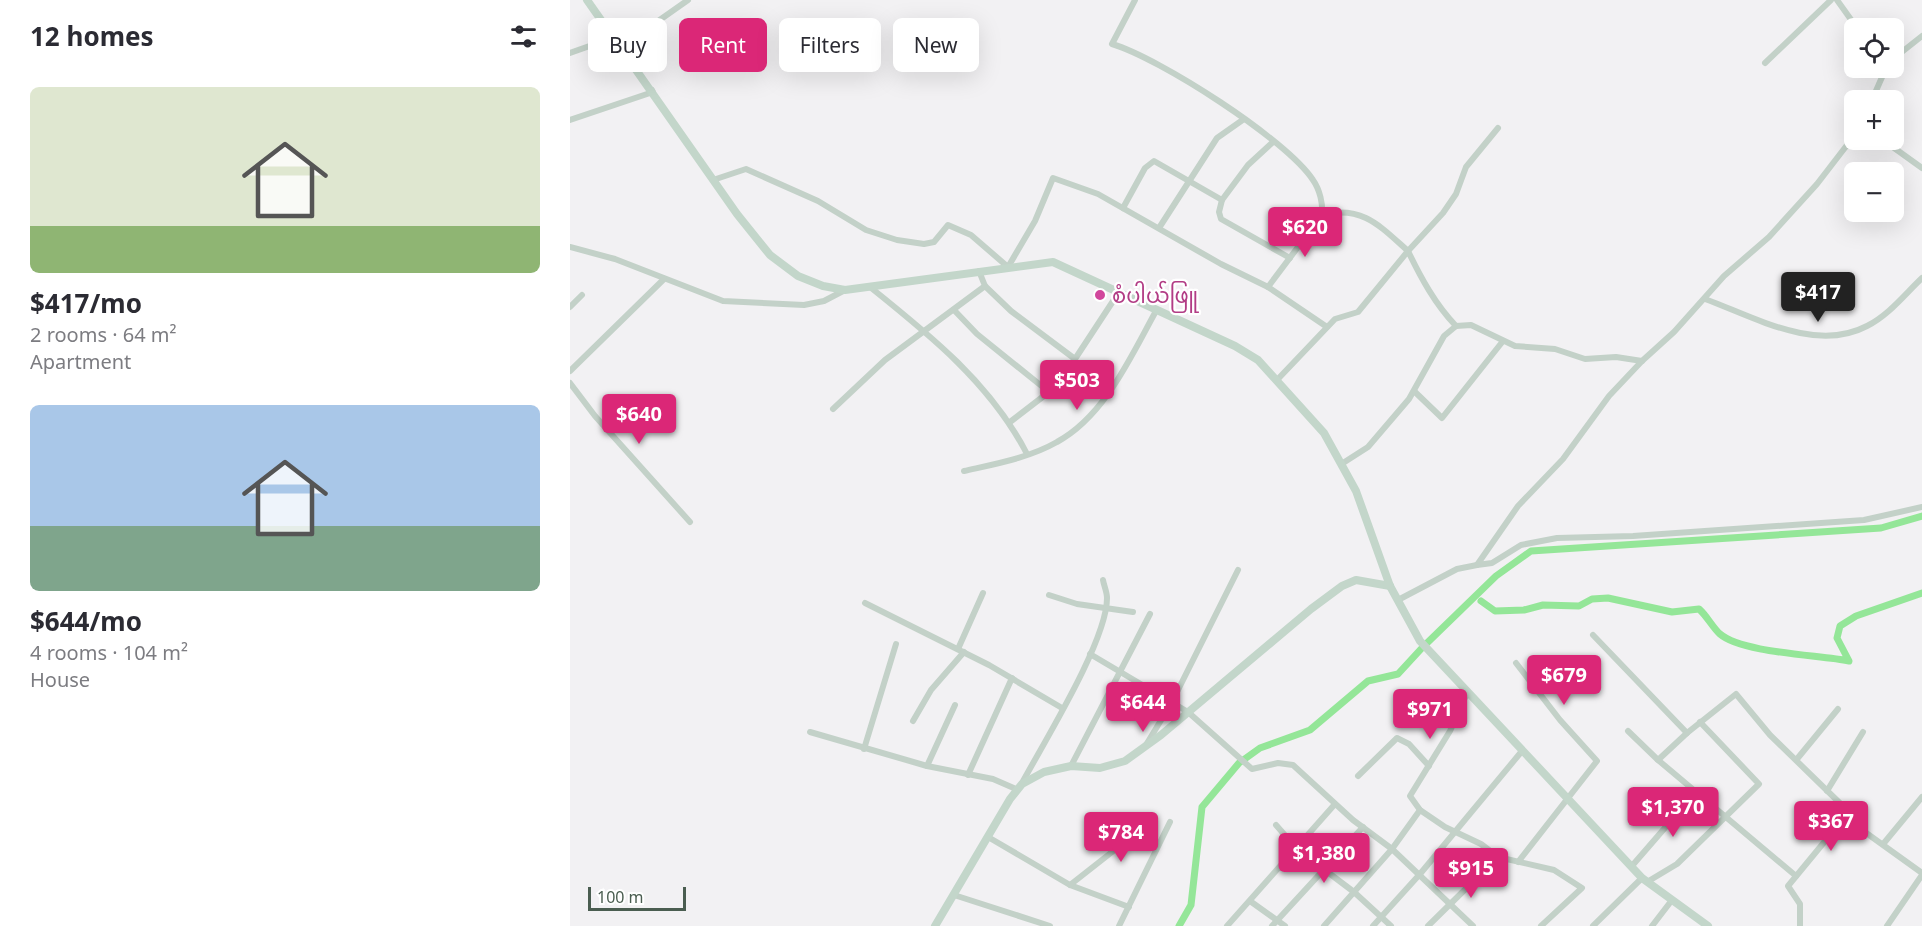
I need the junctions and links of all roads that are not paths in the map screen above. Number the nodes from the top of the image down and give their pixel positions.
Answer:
1 (587, 0) edge
2 (688, 0) edge
3 (1135, 0) edge
4 (1831, 0) edge
5 (1837, 0) edge
6 (601, 18) edge
7 (1850, 18) edge
8 (1922, 36) edge
9 (588, 47) edge
10 (1904, 50) edge
11 (570, 53) edge
12 (1764, 63) dead end
13 (639, 72) edge
14 (653, 92) junction
15 (1244, 119) junction
16 (570, 120) edge
17 (1498, 128) dead end
18 (1273, 142) junction
19 (1844, 148) edge
20 (1897, 150) edge
21 (1922, 168) edge
22 (713, 180) junction
23 (1189, 181) junction
24 (1222, 200) junction
25 (1123, 208) junction
26 (1322, 215) junction
27 (1159, 228) junction
28 (570, 247) edge
29 (1408, 251) junction
30 (1290, 258) junction
31 (1008, 267) junction
32 (979, 271) junction
33 (1922, 278) edge
34 (664, 279) junction
35 (869, 286) junction
36 (985, 286) junction
37 (1268, 287) junction
38 (845, 290) junction
39 (1119, 292) junction
40 (582, 295) dead end
41 (1705, 299) junction
42 (570, 307) edge
43 (954, 309) junction
44 (1156, 310) junction
45 (1456, 326) junction
46 (1327, 327) junction
47 (923, 331) junction
48 (1503, 341) junction
49 (1075, 359) junction
50 (1642, 361) junction
51 (570, 371) edge
52 (1277, 380) junction
53 (570, 383) edge
54 (1414, 391) junction
55 (1049, 392) junction
56 (833, 409) dead end
57 (1010, 422) junction
58 (1027, 454) junction
59 (1343, 464) junction
60 (964, 471) dead end
61 (1922, 507) edge
62 (690, 522) dead end
63 (1477, 565) junction
64 (1238, 570) dead end
65 (1103, 580) dead end
66 (1390, 586) junction
67 (983, 593) dead end
68 (1049, 595) dead end
69 (1398, 600) junction
70 (865, 603) dead end
71 (1105, 609) junction
72 (1133, 612) dead end
73 (1150, 614) dead end
74 (1593, 635) dead end
75 (896, 644) dead end
76 (961, 650) junction
77 (1090, 654) junction
78 (1516, 663) dead end
79 (1122, 673) junction
80 (1012, 678) junction
81 (1467, 693) junction
82 (1172, 702) junction
83 (955, 705) dead end
84 (1062, 708) junction
85 (1838, 709) dead end
86 (1188, 712) junction
87 (914, 721) dead end
88 (1700, 722) junction
89 (1628, 731) dead end
90 (810, 732) dead end
91 (1863, 732) dead end
92 (1687, 733) junction
93 (864, 749) junction
94 (1143, 749) junction
95 (1522, 751) junction
96 (1797, 759) junction
97 (1658, 760) junction
98 (927, 766) junction
99 (1071, 766) junction
100 (1429, 766) junction
101 (968, 775) junction
102 (1358, 776) dead end
103 (1019, 786) junction
104 (1827, 791) junction
105 (1696, 792) junction
106 (1922, 797) edge
107 (1567, 798) junction
108 (1335, 804) junction
109 (1420, 810) junction
110 (1726, 816) junction
111 (1844, 817) junction
112 (1154, 819) dead end
113 (1170, 822) dead end
114 (1276, 825) dead end
115 (1363, 827) junction
116 (1455, 832) junction
117 (988, 837) junction
118 (1884, 843) junction
119 (1297, 849) junction
120 (1392, 849) junction
121 (1498, 857) junction
122 (1518, 862) junction
123 (1631, 867) junction
124 (1325, 870) junction
125 (1420, 874) junction
126 (1922, 874) edge
127 (1796, 876) junction
128 (1644, 880) junction
129 (1070, 885) junction
130 (1354, 892) junction
131 (954, 895) junction
132 (1672, 900) junction
133 (1250, 902) junction
134 (1450, 903) junction
135 (1129, 907) junction
136 (1382, 917) junction
137 (1277, 920) junction
138 (935, 926) edge
139 (1050, 926) edge
140 (1119, 926) edge
141 (1227, 926) edge
142 (1272, 926) edge
143 (1285, 926) edge
144 (1324, 926) edge
145 (1373, 926) edge
146 (1391, 926) edge
147 (1428, 926) edge
148 (1473, 926) edge
149 (1541, 926) edge
150 (1593, 926) edge
151 (1652, 926) edge
152 (1706, 926) edge
153 (1800, 926) edge
154 (1887, 926) edge

1 - 6 street
2 - 14 street
3 - 15 street
4 - 12 street
5 - 7 street
8 - 10 street
9 - 11 street
13 - 14 street
14 - 16 street
14 - 22 street
15 - 18 street
15 - 23 street
17 - 29 street
18 - 24 street
18 - 26 street
19 - 41 street
20 - 21 street
22 - 31 street
22 - 38 street
23 - 24 street
23 - 25 street
23 - 27 street
24 - 30 street
25 - 27 street
25 - 31 street
26 - 29 street
26 - 30 street
27 - 37 street
28 - 34 street
29 - 45 street
29 - 46 street
30 - 37 street
31 - 32 street
31 - 39 street
32 - 35 street
32 - 36 street
33 - 41 street
34 - 38 street
34 - 51 street
35 - 38 street
35 - 47 street
36 - 43 street
36 - 49 street
37 - 46 street
39 - 44 street
39 - 49 street
40 - 42 street
41 - 50 street
43 - 47 street
43 - 55 street
44 - 52 street
44 - 58 street
45 - 48 street
45 - 54 street
46 - 52 street
47 - 56 street
47 - 57 street
48 - 50 street
48 - 54 street
49 - 55 street
50 - 63 street
52 - 59 street
53 - 62 street
54 - 59 street
55 - 57 street
57 - 58 street
58 - 60 street
59 - 66 street
61 - 63 street
63 - 69 street
64 - 82 street
65 - 71 street
66 - 69 street
66 - 86 street
67 - 76 street
68 - 71 street
69 - 81 street
70 - 76 street
71 - 72 street
71 - 77 street
73 - 79 street
74 - 92 street
75 - 93 street
76 - 80 street
76 - 87 street
77 - 79 street
77 - 84 street
78 - 107 street
79 - 82 street
79 - 99 street
80 - 84 street
80 - 101 street
81 - 95 street
81 - 100 street
82 - 86 street
82 - 94 street
83 - 98 street
84 - 103 street
85 - 96 street
86 - 94 street
86 - 108 street
88 - 92 street
88 - 96 street
88 - 110 street
89 - 97 street
90 - 93 street
91 - 104 street
92 - 97 street
93 - 98 street
94 - 99 street
95 - 107 street
95 - 116 street
96 - 104 street
97 - 105 street
98 - 101 street
99 - 103 street
100 - 102 street
100 - 109 street
101 - 103 street
103 - 117 street
104 - 111 street
105 - 110 street
105 - 123 street
106 - 118 street
107 - 122 street
107 - 123 street
108 - 115 street
108 - 119 street
109 - 116 street
109 - 120 street
110 - 127 street
110 - 128 street
111 - 118 street
111 - 127 street
112 - 129 street
113 - 135 street
114 - 119 street
115 - 120 street
115 - 124 street
116 - 121 street
116 - 125 street
117 - 129 street
117 - 131 street
118 - 126 street
119 - 124 street
119 - 133 street
120 - 125 street
120 - 130 street
121 - 122 street
121 - 134 street
122 - 149 street
123 - 128 street
124 - 130 street
124 - 137 street
125 - 134 street
125 - 136 street
126 - 154 street
127 - 153 street
128 - 132 street
128 - 150 street
129 - 135 street
130 - 136 street
130 - 144 street
131 - 138 street
131 - 139 street
132 - 151 street
132 - 152 street
133 - 137 street
133 - 141 street
134 - 147 street
134 - 148 street
135 - 140 street
136 - 145 street
136 - 146 street
137 - 142 street
137 - 143 street

